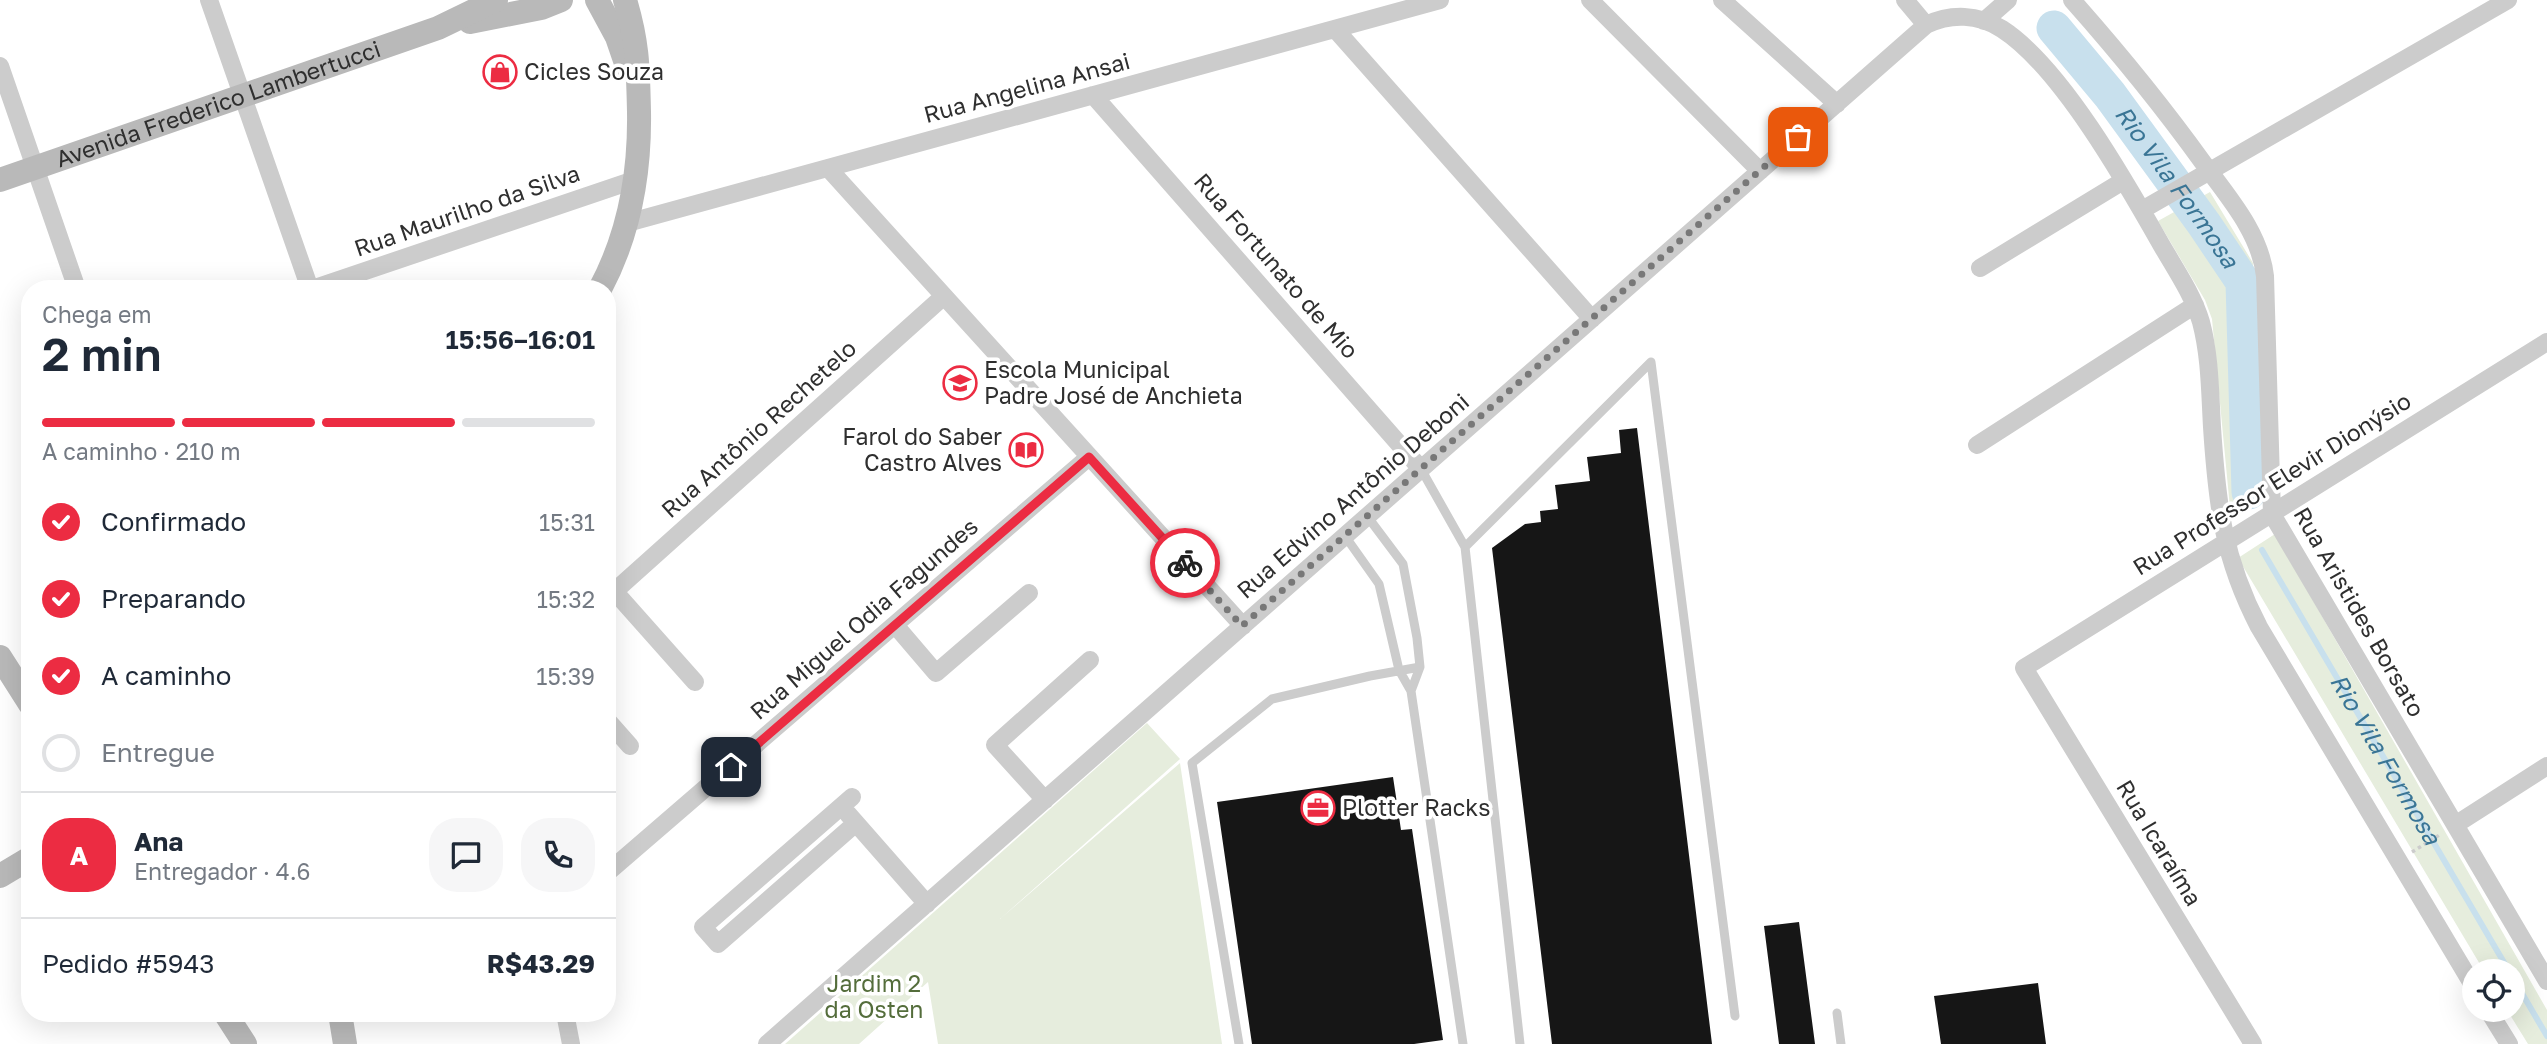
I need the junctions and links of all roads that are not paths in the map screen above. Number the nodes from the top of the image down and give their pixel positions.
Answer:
1 (209, 0) edge
2 (496, 0) edge
3 (561, 0) edge
4 (597, 0) edge
5 (625, 0) edge
6 (1440, 0) edge
7 (1590, 0) edge
8 (1721, 0) edge
9 (1905, 0) edge
10 (2008, 0) edge
11 (2072, 0) edge
12 (2508, 0) edge
13 (1984, 21) junction
14 (1926, 25) junction
15 (438, 28) junction
16 (1335, 29) junction
17 (0, 66) edge
18 (1093, 95) junction
19 (242, 96) junction
20 (1837, 104) junction
21 (639, 110) junction
22 (35, 168) junction
23 (828, 168) junction
24 (1760, 171) junction
25 (2205, 174) junction
26 (637, 179) junction
27 (0, 180) edge
28 (2123, 181) junction
29 (2142, 210) junction
30 (627, 223) junction
31 (1980, 268) dead end
32 (74, 280) edge
33 (308, 280) edge
34 (338, 280) edge
35 (605, 280) edge
36 (944, 296) junction
37 (2195, 306) junction
38 (1592, 319) junction
39 (2547, 342) edge
40 (1977, 445) dead end
41 (1089, 457) junction
42 (1421, 469) junction
43 (2272, 514) junction
44 (1367, 516) junction
45 (1345, 536) junction
46 (2225, 543) junction
47 (1465, 547) junction
48 (616, 591) edge
49 (1029, 593) dead end
50 (616, 600) edge
51 (895, 625) junction
52 (1242, 626) junction
53 (0, 657) edge
54 (1090, 660) dead end
55 (1420, 667) junction
56 (2024, 668) joint
57 (1399, 670) junction
58 (695, 682) dead end
59 (21, 690) edge
60 (1411, 691) junction
61 (616, 730) edge
62 (631, 746) dead end
63 (2547, 766) edge
64 (1045, 800) junction
65 (856, 823) junction
66 (2455, 825) junction
67 (21, 863) edge
68 (616, 865) edge
69 (0, 876) edge
70 (927, 904) junction
71 (2462, 967) edge
72 (2547, 981) edge
73 (1837, 1013) dead end
74 (1735, 1016) dead end
75 (231, 1022) edge
76 (567, 1022) edge
77 (2495, 1022) edge
78 (245, 1044) edge
79 (571, 1044) edge
80 (767, 1044) edge
81 (1239, 1044) edge
82 (1463, 1044) edge
83 (1520, 1044) edge
84 (1841, 1044) edge
85 (2253, 1044) edge
86 (2508, 1044) edge

1 - 19 street
2 - 15 street, Avenida Frederico Lambertucci
3 - 15 street, Avenida Frederico Lambertucci
4 - 21 street
5 - 21 street
6 - 16 street, Rua Angelina Ansai
7 - 24 street
8 - 20 street
9 - 14 street
10 - 13 street
11 - 25 street, Rua Aristides Borsato
12 - 25 street
13 - 14 street, Rua Edvino Antônio Deboni
13 - 28 street
14 - 20 street, Rua Edvino Antônio Deboni
15 - 19 street, Avenida Frederico Lambertucci
16 - 18 street, Rua Angelina Ansai
16 - 38 street
17 - 22 street
18 - 23 street, Rua Angelina Ansai
18 - 42 street, Rua Fortunato de Mio
19 - 22 street, Avenida Frederico Lambertucci
19 - 33 street
20 - 24 street, Rua Edvino Antônio Deboni
21 - 26 street
22 - 27 street, Avenida Frederico Lambertucci
22 - 32 street
23 - 30 street, Rua Angelina Ansai
23 - 36 street
24 - 38 street, Rua Edvino Antônio Deboni
25 - 29 street
25 - 43 street, Rua Aristides Borsato
26 - 30 street
26 - 34 street, Rua Maurilho da Silva
28 - 29 street
28 - 31 street
29 - 37 street
30 - 35 street
36 - 41 street
36 - 48 street, Rua Antônio Rechetelo
37 - 40 street
37 - 46 street
38 - 42 street, Rua Edvino Antônio Deboni
39 - 43 street, Rua Professor Elevir Dionýsio
41 - 51 street, Rua Miguel Odia Fagundes
41 - 52 street
42 - 44 street, Rua Edvino Antônio Deboni
42 - 47 lane
43 - 46 street, Rua Professor Elevir Dionýsio
43 - 66 street, Rua Aristides Borsato
44 - 45 street, Rua Edvino Antônio Deboni
44 - 55 lane
45 - 52 street, Rua Edvino Antônio Deboni
45 - 57 lane
46 - 56 street, Rua Professor Elevir Dionýsio
46 - 71 street
47 - 74 lane
47 - 83 lane
49 - 51 street
50 - 58 street
51 - 68 street, Rua Miguel Odia Fagundes
52 - 64 street, Rua Edvino Antônio Deboni
53 - 59 street
54 - 64 street
55 - 57 lane
55 - 60 lane
56 - 85 street, Rua Icaraíma
57 - 60 lane
57 - 81 lane
60 - 82 lane
61 - 62 street
63 - 66 street
64 - 70 street, Rua Edvino Antônio Deboni
65 - 65 street
65 - 70 street
66 - 72 street, Rua Aristides Borsato
67 - 69 street
70 - 80 street, Rua Edvino Antônio Deboni
73 - 84 lane
75 - 78 street
76 - 79 street
77 - 86 street

